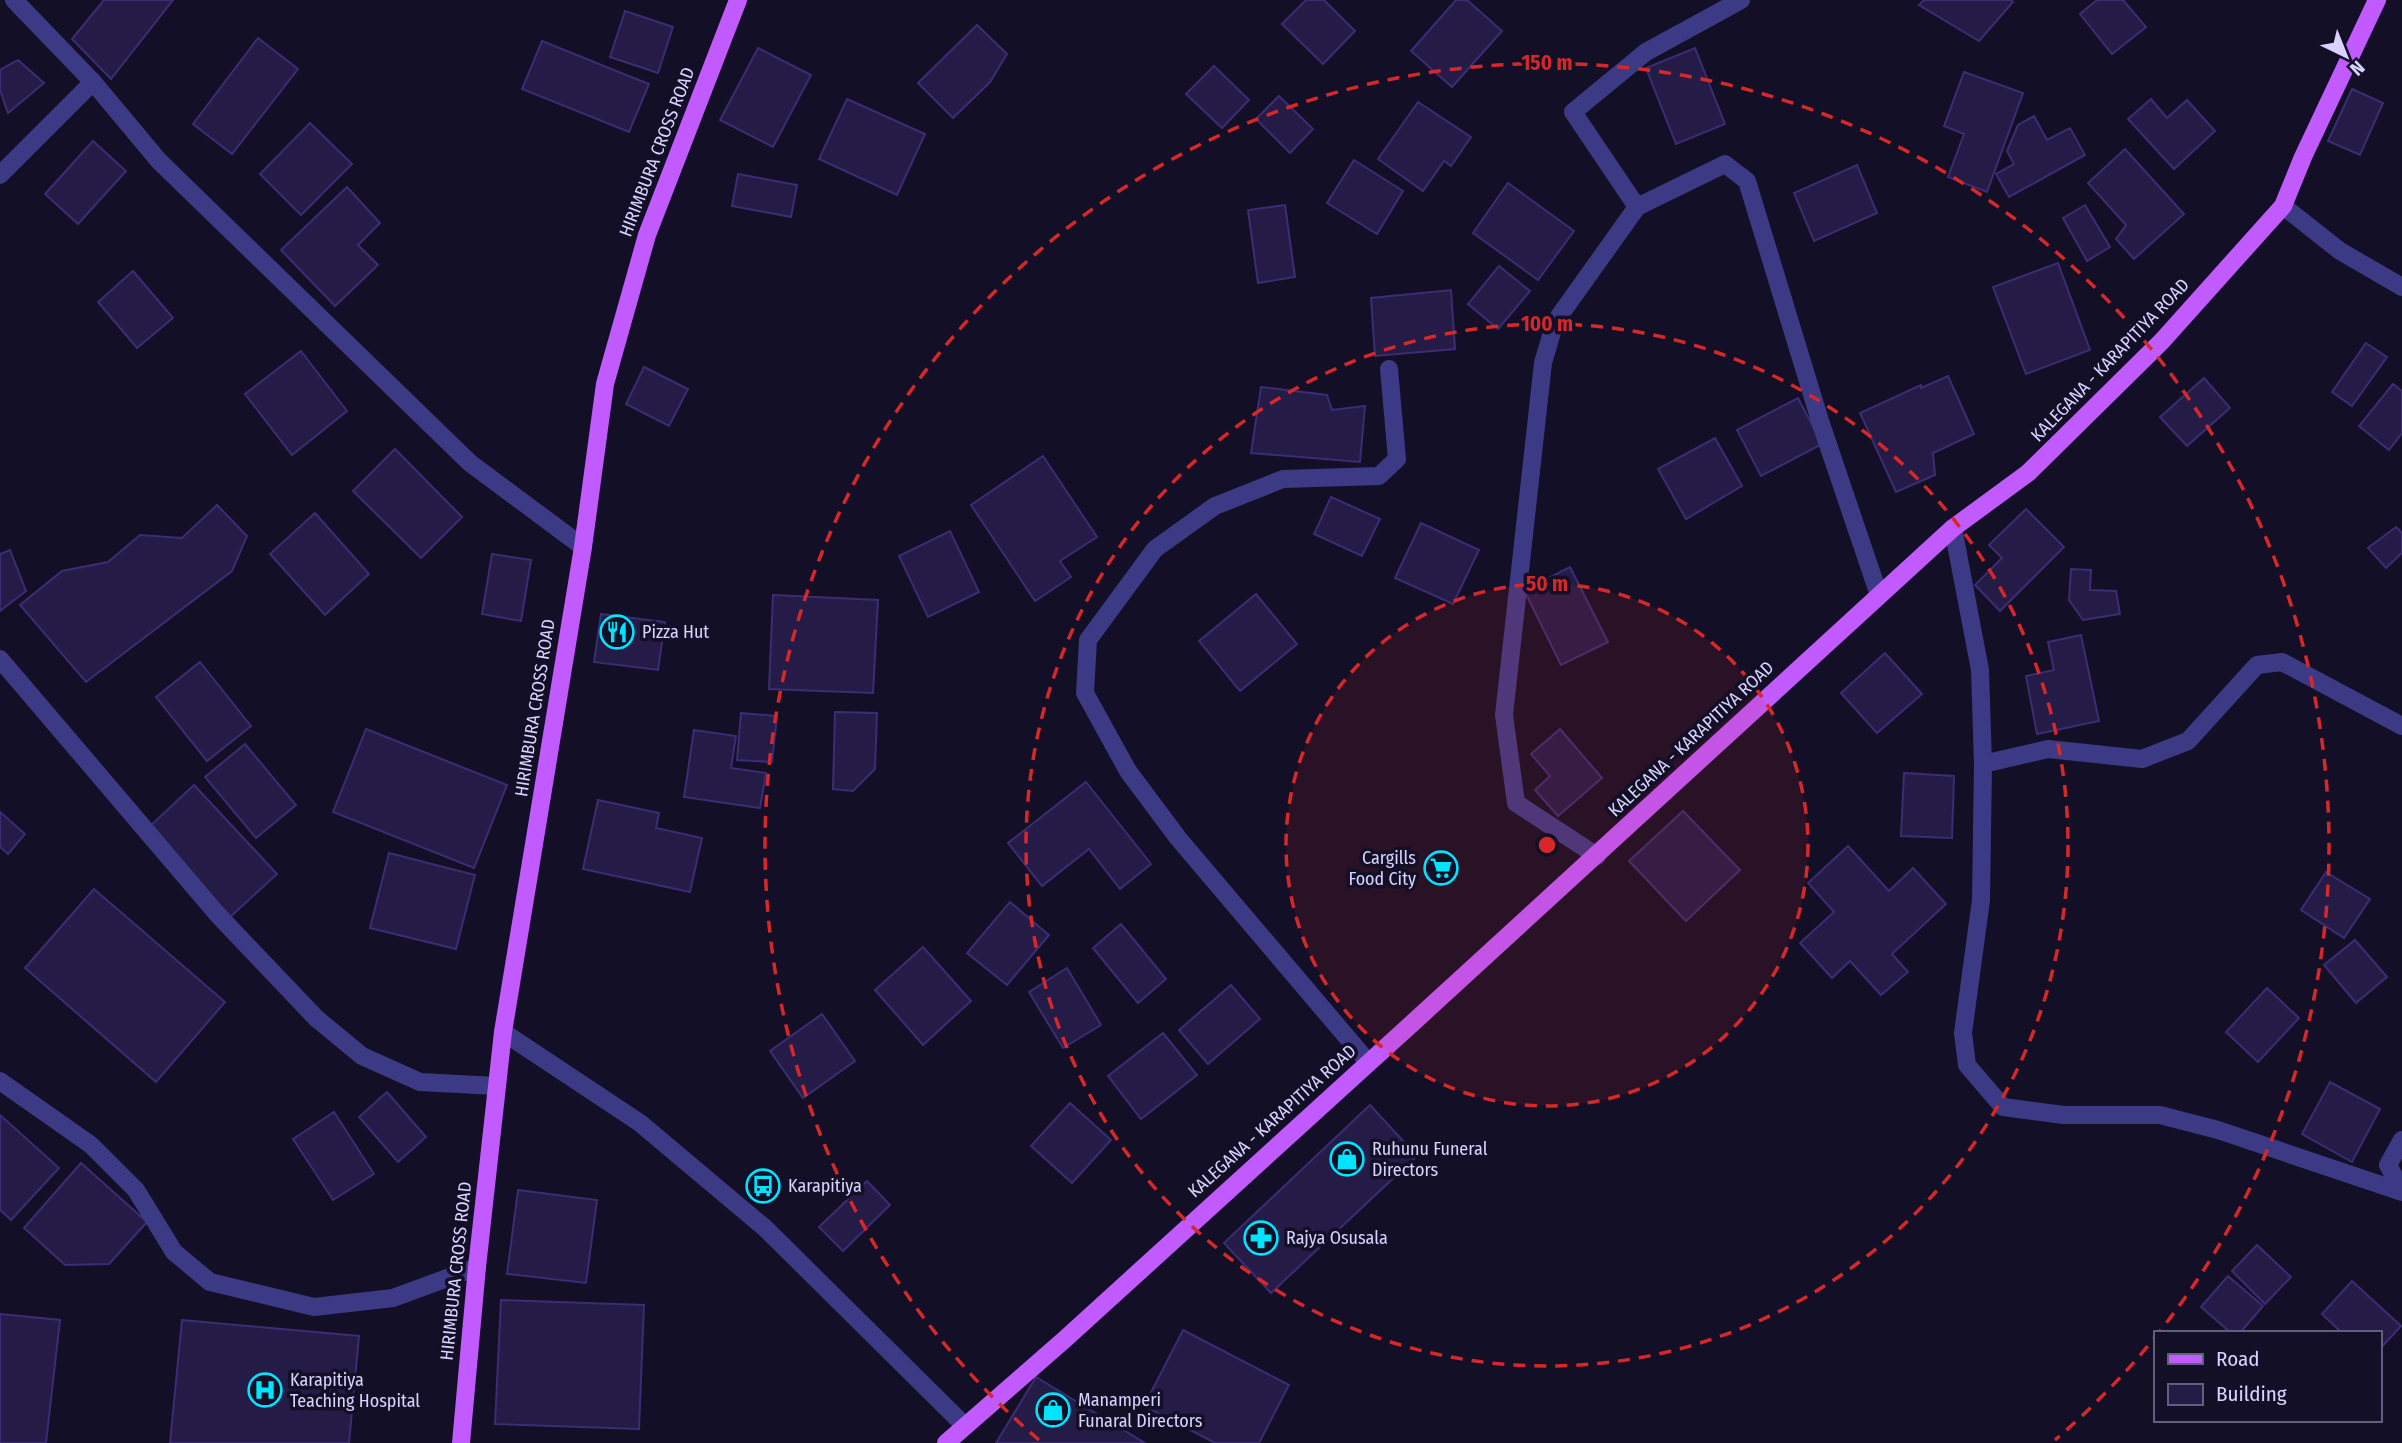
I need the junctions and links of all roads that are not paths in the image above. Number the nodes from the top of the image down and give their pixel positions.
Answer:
1 (13, 0) edge
2 (738, 0) edge
3 (1741, 0) edge
4 (2377, 0) edge
5 (93, 82) junction
6 (0, 175) edge
7 (2283, 206) junction
8 (1637, 208) junction
9 (2402, 287) edge
10 (1389, 369) dead end
11 (1953, 528) junction
12 (583, 547) junction
13 (1878, 595) junction
14 (0, 659) edge
15 (2402, 726) edge
16 (1983, 764) junction
17 (1597, 856) junction
18 (503, 1032) junction
19 (1368, 1062) junction
20 (0, 1081) edge
21 (496, 1086) junction
22 (2402, 1140) edge
23 (2402, 1192) edge
24 (477, 1267) junction
25 (965, 1426) junction
26 (461, 1443) edge
27 (946, 1443) edge

1 - 5 street
2 - 12 main road, HIRIMBURA CROSS ROAD
3 - 8 street
4 - 7 main road, KALEGANA - KARAPITIYA ROAD
5 - 6 street
5 - 12 street
7 - 9 street
7 - 11 main road, KALEGANA - KARAPITIYA ROAD
8 - 13 street
8 - 17 street
10 - 19 street
11 - 13 main road, KALEGANA - KARAPITIYA ROAD
11 - 16 street
12 - 18 main road, HIRIMBURA CROSS ROAD
13 - 17 main road, KALEGANA - KARAPITIYA ROAD
14 - 21 street
15 - 16 street
16 - 23 street
17 - 19 main road, KALEGANA - KARAPITIYA ROAD
18 - 21 main road, HIRIMBURA CROSS ROAD
18 - 25 street
19 - 25 main road, KALEGANA - KARAPITIYA ROAD
20 - 24 street
21 - 24 main road, HIRIMBURA CROSS ROAD
22 - 23 street
24 - 26 main road, HIRIMBURA CROSS ROAD
25 - 27 main road, KALEGANA - KARAPITIYA ROAD

